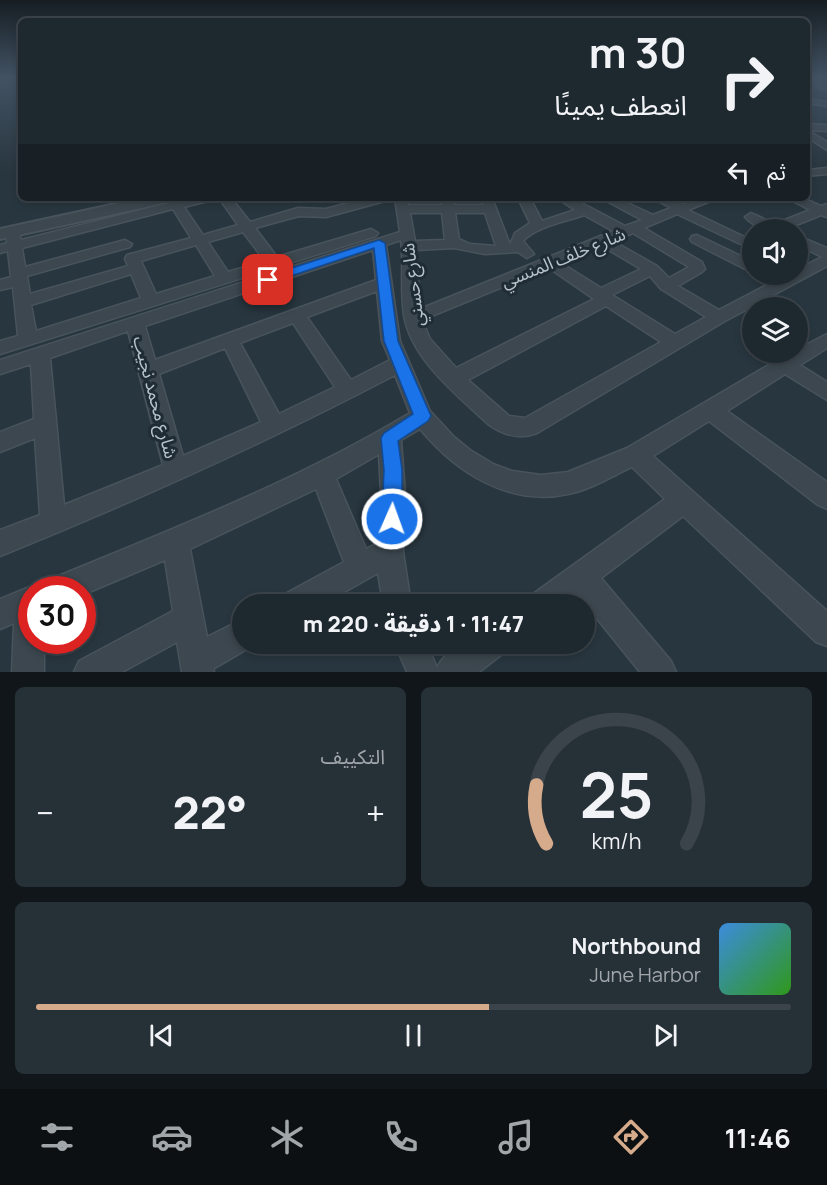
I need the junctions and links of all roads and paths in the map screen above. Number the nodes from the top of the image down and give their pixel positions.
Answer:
1 (810, 127) edge
2 (827, 128) edge
3 (810, 135) edge
4 (810, 143) edge
5 (827, 147) edge
6 (827, 155) edge
7 (827, 171) edge
8 (810, 173) edge
9 (810, 174) edge
10 (827, 180) edge
11 (124, 201) edge
12 (167, 201) edge
13 (172, 201) edge
14 (227, 201) edge
15 (288, 201) edge
16 (314, 201) edge
17 (370, 201) edge
18 (526, 201) edge
19 (569, 201) edge
20 (613, 201) edge
21 (665, 201) edge
22 (703, 201) edge
23 (801, 201) edge
24 (448, 204) edge
25 (488, 204) edge
26 (680, 209) junction
27 (586, 210) junction
28 (825, 210) edge
29 (298, 212) junction
30 (326, 213) junction
31 (112, 215) junction
32 (751, 217) dead end
33 (755, 219) edge
34 (801, 219) edge
35 (653, 220) junction
36 (405, 222) edge
37 (247, 227) junction
38 (534, 228) junction
39 (630, 230) junction
40 (718, 230) junction
41 (5, 237) edge
42 (697, 239) junction
43 (200, 240) junction
44 (603, 241) junction
45 (742, 241) edge
46 (379, 243) junction
47 (125, 244) junction
48 (455, 244) junction
49 (808, 245) edge
50 (521, 248) junction
51 (504, 249) junction
52 (674, 249) junction
53 (827, 254) edge
54 (827, 260) edge
55 (742, 262) edge
56 (134, 263) junction
57 (274, 263) junction
58 (545, 264) junction
59 (808, 267) edge
60 (652, 269) junction
61 (19, 277) junction
62 (225, 279) junction
63 (383, 283) junction
64 (0, 285) edge
65 (780, 285) edge
66 (667, 286) junction
67 (603, 297) junction
68 (22, 302) junction
69 (151, 302) junction
70 (296, 315) junction
71 (719, 317) junction
72 (135, 323) junction
73 (416, 326) junction
74 (230, 340) junction
75 (827, 340) edge
76 (391, 341) junction
77 (675, 343) junction
78 (34, 347) junction
79 (0, 348) edge
80 (401, 363) junction
81 (784, 366) junction
82 (0, 367) edge
83 (148, 370) junction
84 (454, 378) junction
85 (348, 391) junction
86 (827, 392) edge
87 (710, 410) junction
88 (422, 416) junction
89 (45, 424) junction
90 (275, 427) junction
91 (390, 438) junction
92 (0, 442) edge
93 (635, 454) junction
94 (176, 471) junction
95 (322, 475) junction
96 (827, 497) edge
97 (684, 501) junction
98 (53, 523) junction
99 (175, 541) junction
100 (0, 543) edge
101 (389, 552) junction
102 (360, 567) junction
103 (92, 576) edge
104 (581, 576) junction
105 (313, 594) edge
106 (395, 594) edge
107 (557, 594) edge
108 (18, 606) edge
109 (0, 614) edge
110 (189, 619) junction
111 (827, 631) edge
112 (232, 642) edge
113 (29, 654) edge
114 (415, 654) edge
115 (476, 654) edge
116 (197, 666) edge
117 (28, 672) edge
118 (90, 672) edge
119 (423, 672) edge
120 (452, 672) edge
121 (660, 672) edge

1 - 2 street
3 - 5 street
4 - 6 street
7 - 8 street
9 - 10 street
11 - 41 street
12 - 31 street
13 - 43 street
14 - 37 street
15 - 29 street
16 - 30 street
17 - 30 street
18 - 38 street
19 - 27 street
20 - 35 street
21 - 26 street
22 - 26 street, شارع خلف المنسي
23 - 28 street
24 - 25 street
24 - 36 street
24 - 48 street
25 - 51 street
26 - 35 street, شارع خلف المنسي
26 - 40 street
27 - 38 street
27 - 39 street
28 - 34 street
29 - 30 street
29 - 37 street
31 - 41 street
31 - 47 street
32 - 33 street
35 - 39 street, شارع خلف المنسي
36 - 46 street
36 - 48 street
36 - 57 street
36 - 73 street, شارع حسني
37 - 43 street
37 - 57 street
38 - 50 street
39 - 44 street, شارع خلف المنسي
39 - 52 street
40 - 42 street
40 - 45 street
41 - 61 street
42 - 52 street
42 - 55 street
43 - 56 street
43 - 62 street
44 - 58 street, شارع خلف المنسي
44 - 60 street
46 - 63 street
46 - 72 street
47 - 56 street
47 - 61 street
48 - 51 street
49 - 53 street
50 - 51 street
50 - 58 street
52 - 66 street
54 - 59 street
56 - 68 street
56 - 69 street
57 - 62 street
58 - 67 street
58 - 73 street, شارع خلف المنسي
60 - 66 street
60 - 67 street
61 - 64 street
61 - 68 street
62 - 69 street
63 - 70 street
63 - 76 street
65 - 71 street
66 - 71 street
67 - 77 street
67 - 84 street
68 - 78 street
69 - 78 street
70 - 74 street
70 - 85 street
71 - 77 street
72 - 78 street
72 - 83 street, شارع محمد نجيب
73 - 76 street, شارع حسني
73 - 84 street
74 - 83 street
74 - 90 street
75 - 81 street, شارع حسني
76 - 80 street, شارع حسني
77 - 84 street
78 - 79 street
78 - 82 street
78 - 89 street
80 - 85 street
80 - 88 street, شارع حسني
81 - 86 street
81 - 87 street, شارع حسني
83 - 94 street, شارع محمد نجيب
85 - 90 street
87 - 93 street, شارع حسني
87 - 96 street
88 - 91 street
88 - 93 street, شارع حسني
89 - 92 street
89 - 98 street
90 - 94 street
91 - 95 street
91 - 101 street
93 - 97 street
94 - 98 street
95 - 99 street
95 - 102 street
97 - 104 street
97 - 111 street
98 - 100 street
99 - 103 street
99 - 110 street
101 - 102 street
101 - 106 street
102 - 105 street
104 - 107 street
104 - 121 street
108 - 109 street
110 - 116 street
110 - 118 street
112 - 116 street
113 - 117 street
114 - 119 street
115 - 120 street

